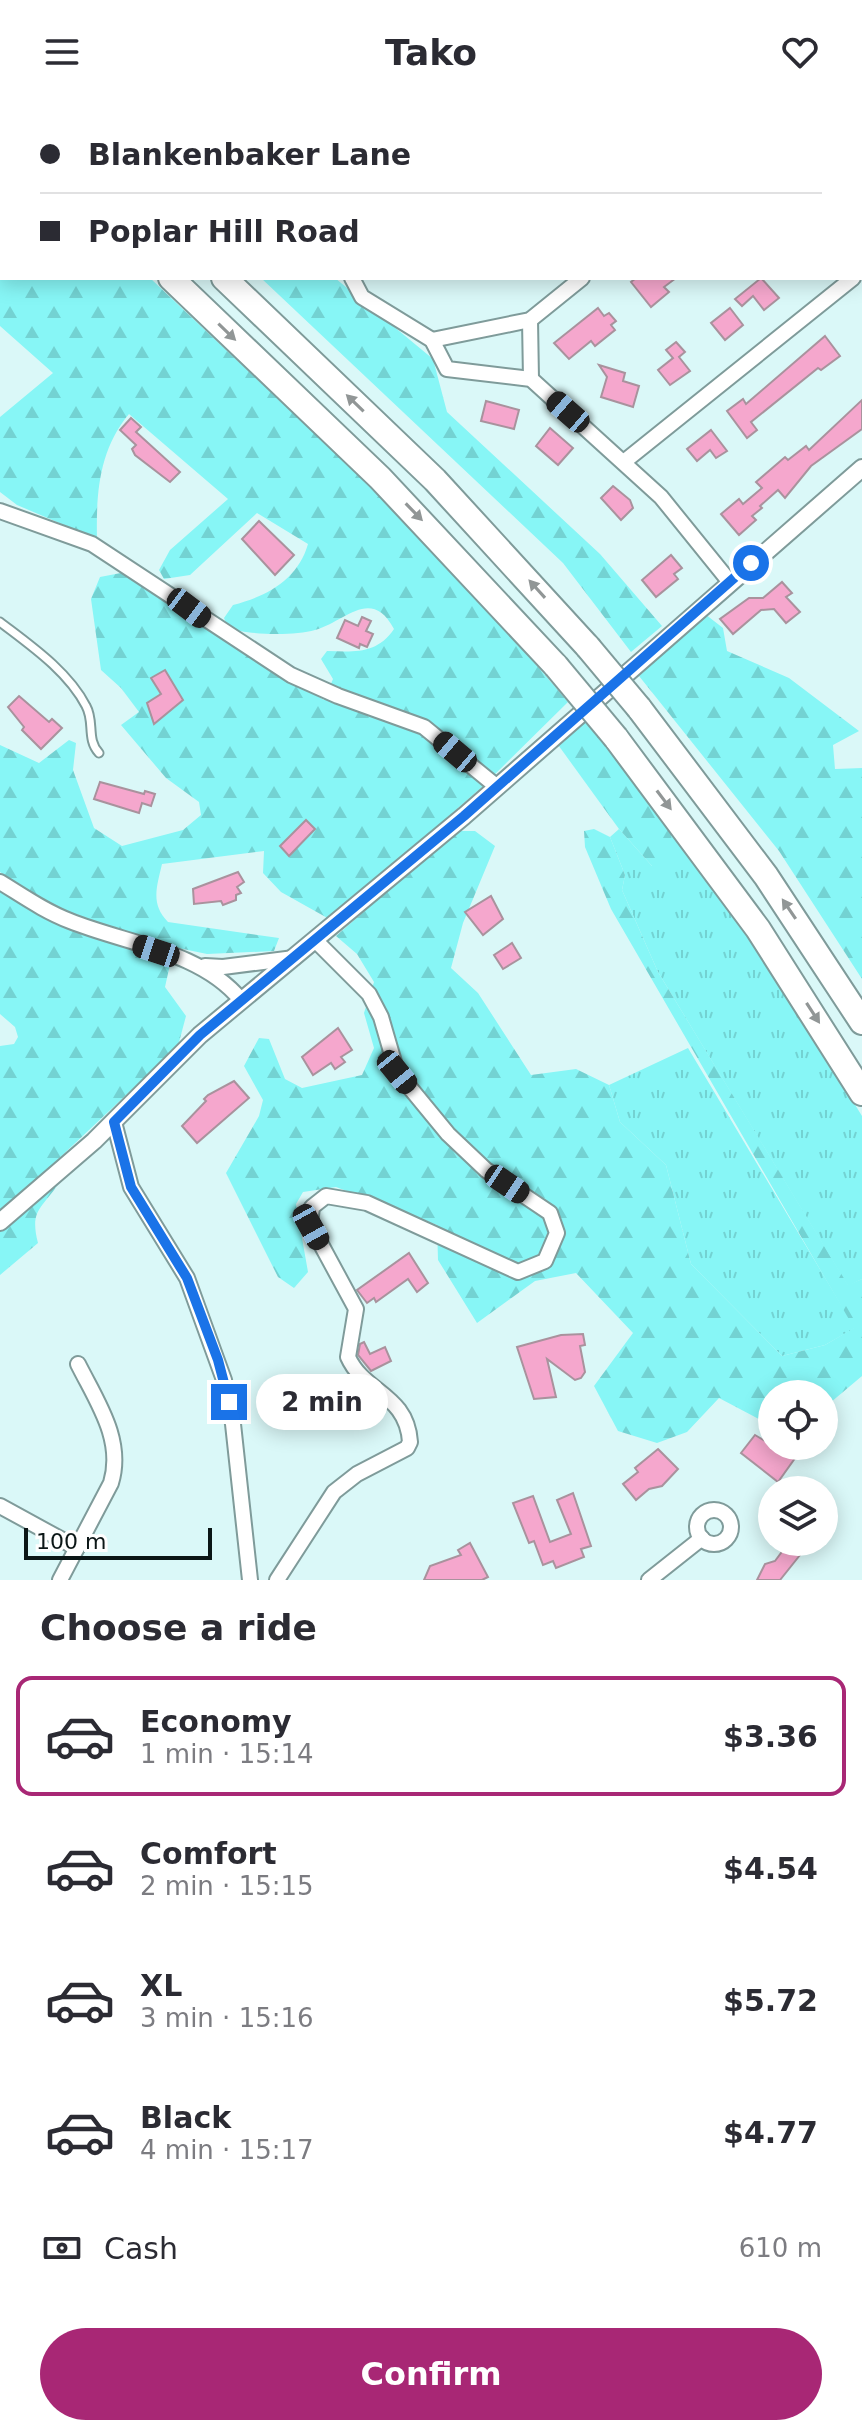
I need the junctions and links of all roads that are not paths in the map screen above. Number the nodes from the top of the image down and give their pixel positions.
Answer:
1 (820, 104) edge
2 (836, 104) edge
3 (173, 280) edge
4 (226, 280) edge
5 (353, 280) edge
6 (580, 280) edge
7 (851, 280) edge
8 (530, 320) junction
9 (432, 340) junction
10 (531, 379) junction
11 (625, 461) junction
12 (862, 468) edge
13 (0, 511) edge
14 (729, 581) junction
15 (0, 622) edge
16 (99, 753) dead end
17 (496, 786) junction
18 (0, 882) edge
19 (316, 941) junction
20 (294, 958) junction
21 (200, 965) junction
22 (241, 1000) junction
23 (862, 1022) edge
24 (862, 1093) edge
25 (114, 1122) junction
26 (0, 1222) edge
27 (78, 1364) dead end
28 (0, 1506) edge
29 (702, 1538) dead end
30 (77, 1548) junction
31 (60, 1580) edge
32 (250, 1580) edge
33 (277, 1580) edge
34 (649, 1580) edge

1 - 2 street
3 -> 24 highway, bridge
23 -> 4 highway, bridge
5 - 9 street
6 - 8 street
7 - 11 street
8 - 9 street
8 - 10 street
9 - 10 street
10 - 11 street
11 - 14 street
12 - 14 street
13 - 17 street
14 - 17 street
15 - 16 lane
17 - 19 street
18 - 21 street
19 - 20 street
19 - 33 street
20 - 21 street
20 - 22 street
21 - 22 street
22 - 25 street
25 - 26 street
25 - 32 street
27 - 30 street
28 - 30 street
29 - 34 street
30 - 31 street

